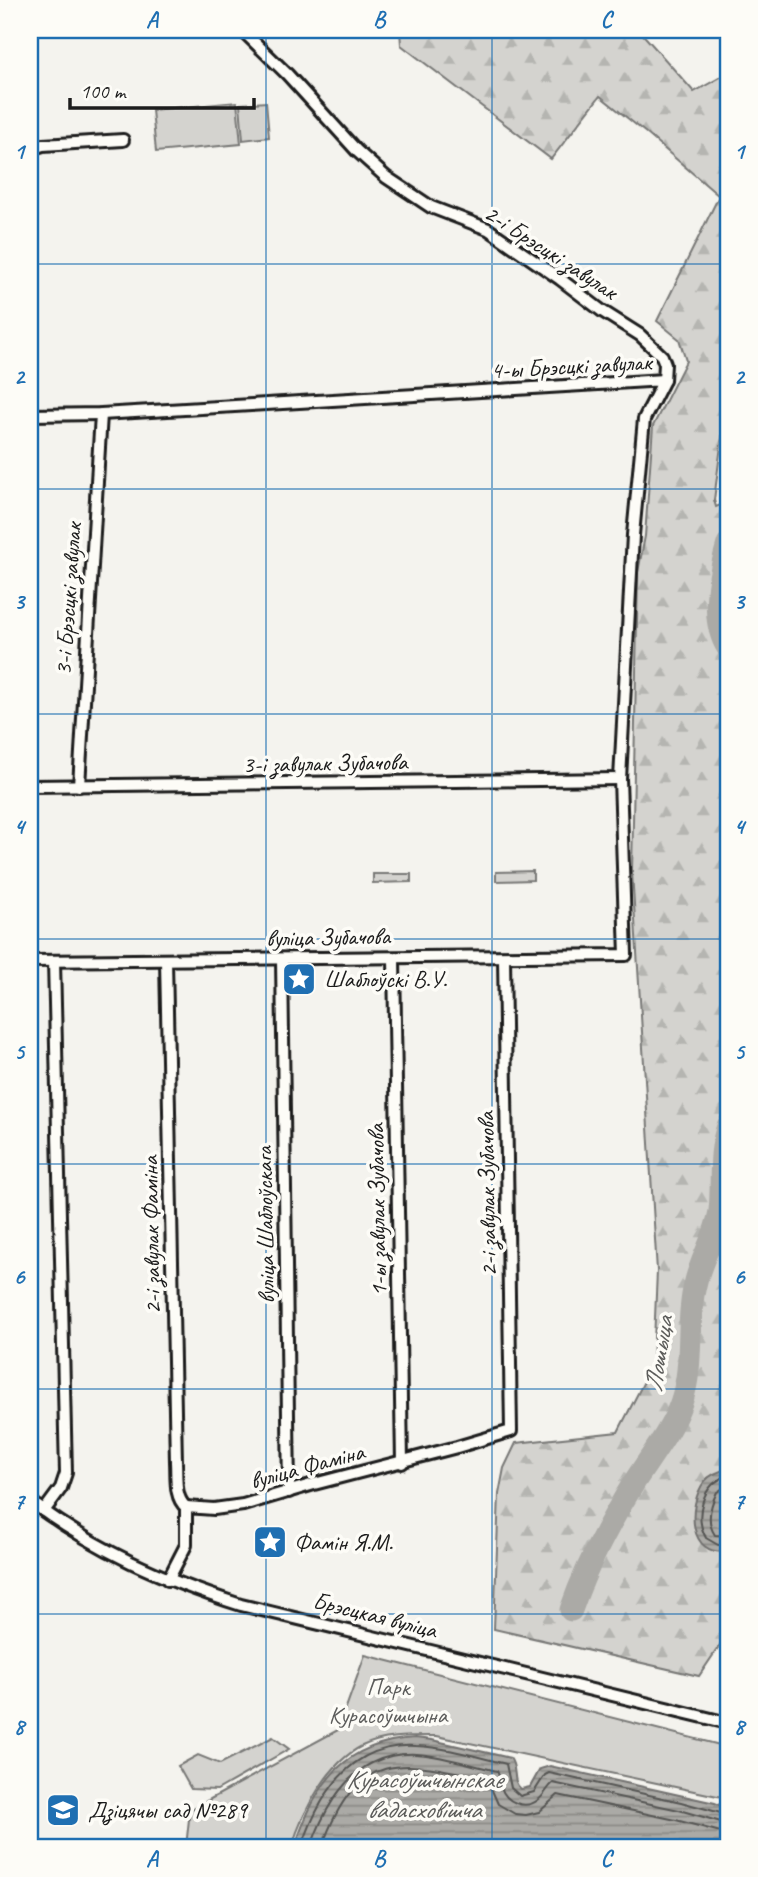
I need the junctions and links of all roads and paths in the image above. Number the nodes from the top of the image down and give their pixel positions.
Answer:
1 (242, 30) edge
2 (122, 140) dead end
3 (30, 149) edge
4 (664, 380) junction
5 (100, 414) junction
6 (30, 415) edge
7 (620, 779) junction
8 (30, 786) edge
9 (79, 786) junction
10 (626, 955) joint
11 (504, 957) junction
12 (394, 958) junction
13 (282, 959) junction
14 (166, 960) junction
15 (30, 961) edge
16 (54, 961) junction
17 (511, 1431) joint
18 (402, 1463) junction
19 (289, 1492) junction
20 (30, 1501) edge
21 (186, 1507) junction
22 (44, 1511) junction
23 (168, 1580) junction
24 (728, 1723) edge

1 - 4 street, 2-і Брэсцкі завулак
2 - 3 street
4 - 5 street, 4-ы Брэсцкі завулак
4 - 7 street, 4-ы Брэсцкі завулак
5 - 6 street, 4-ы Брэсцкі завулак
5 - 9 street, 3-і Брэсцкі завулак
7 - 9 street, 3-і завулак Зубачова
7 - 10 street, 4-ы Брэсцкі завулак
8 - 9 street, 3-і завулак Зубачова
10 - 11 street, вуліца Зубачова
11 - 12 street, вуліца Зубачова
11 - 17 street, 2-і завулак Зубачова
12 - 13 street, вуліца Зубачова
12 - 18 street, 1-ы завулак Зубачова
13 - 14 street, вуліца Зубачова
13 - 19 street, вуліца Шаблоўскага
14 - 16 street, вуліца Зубачова
14 - 21 street, 2-і завулак Фаміна
15 - 16 street, вуліца Зубачова
16 - 22 street
17 - 18 street, вуліца Фаміна
18 - 19 street, вуліца Фаміна
19 - 21 street, вуліца Фаміна
20 - 22 street, Брэсцкая вуліца
21 - 23 street
22 - 23 street, Брэсцкая вуліца
23 - 24 street, Брэсцкая вуліца

